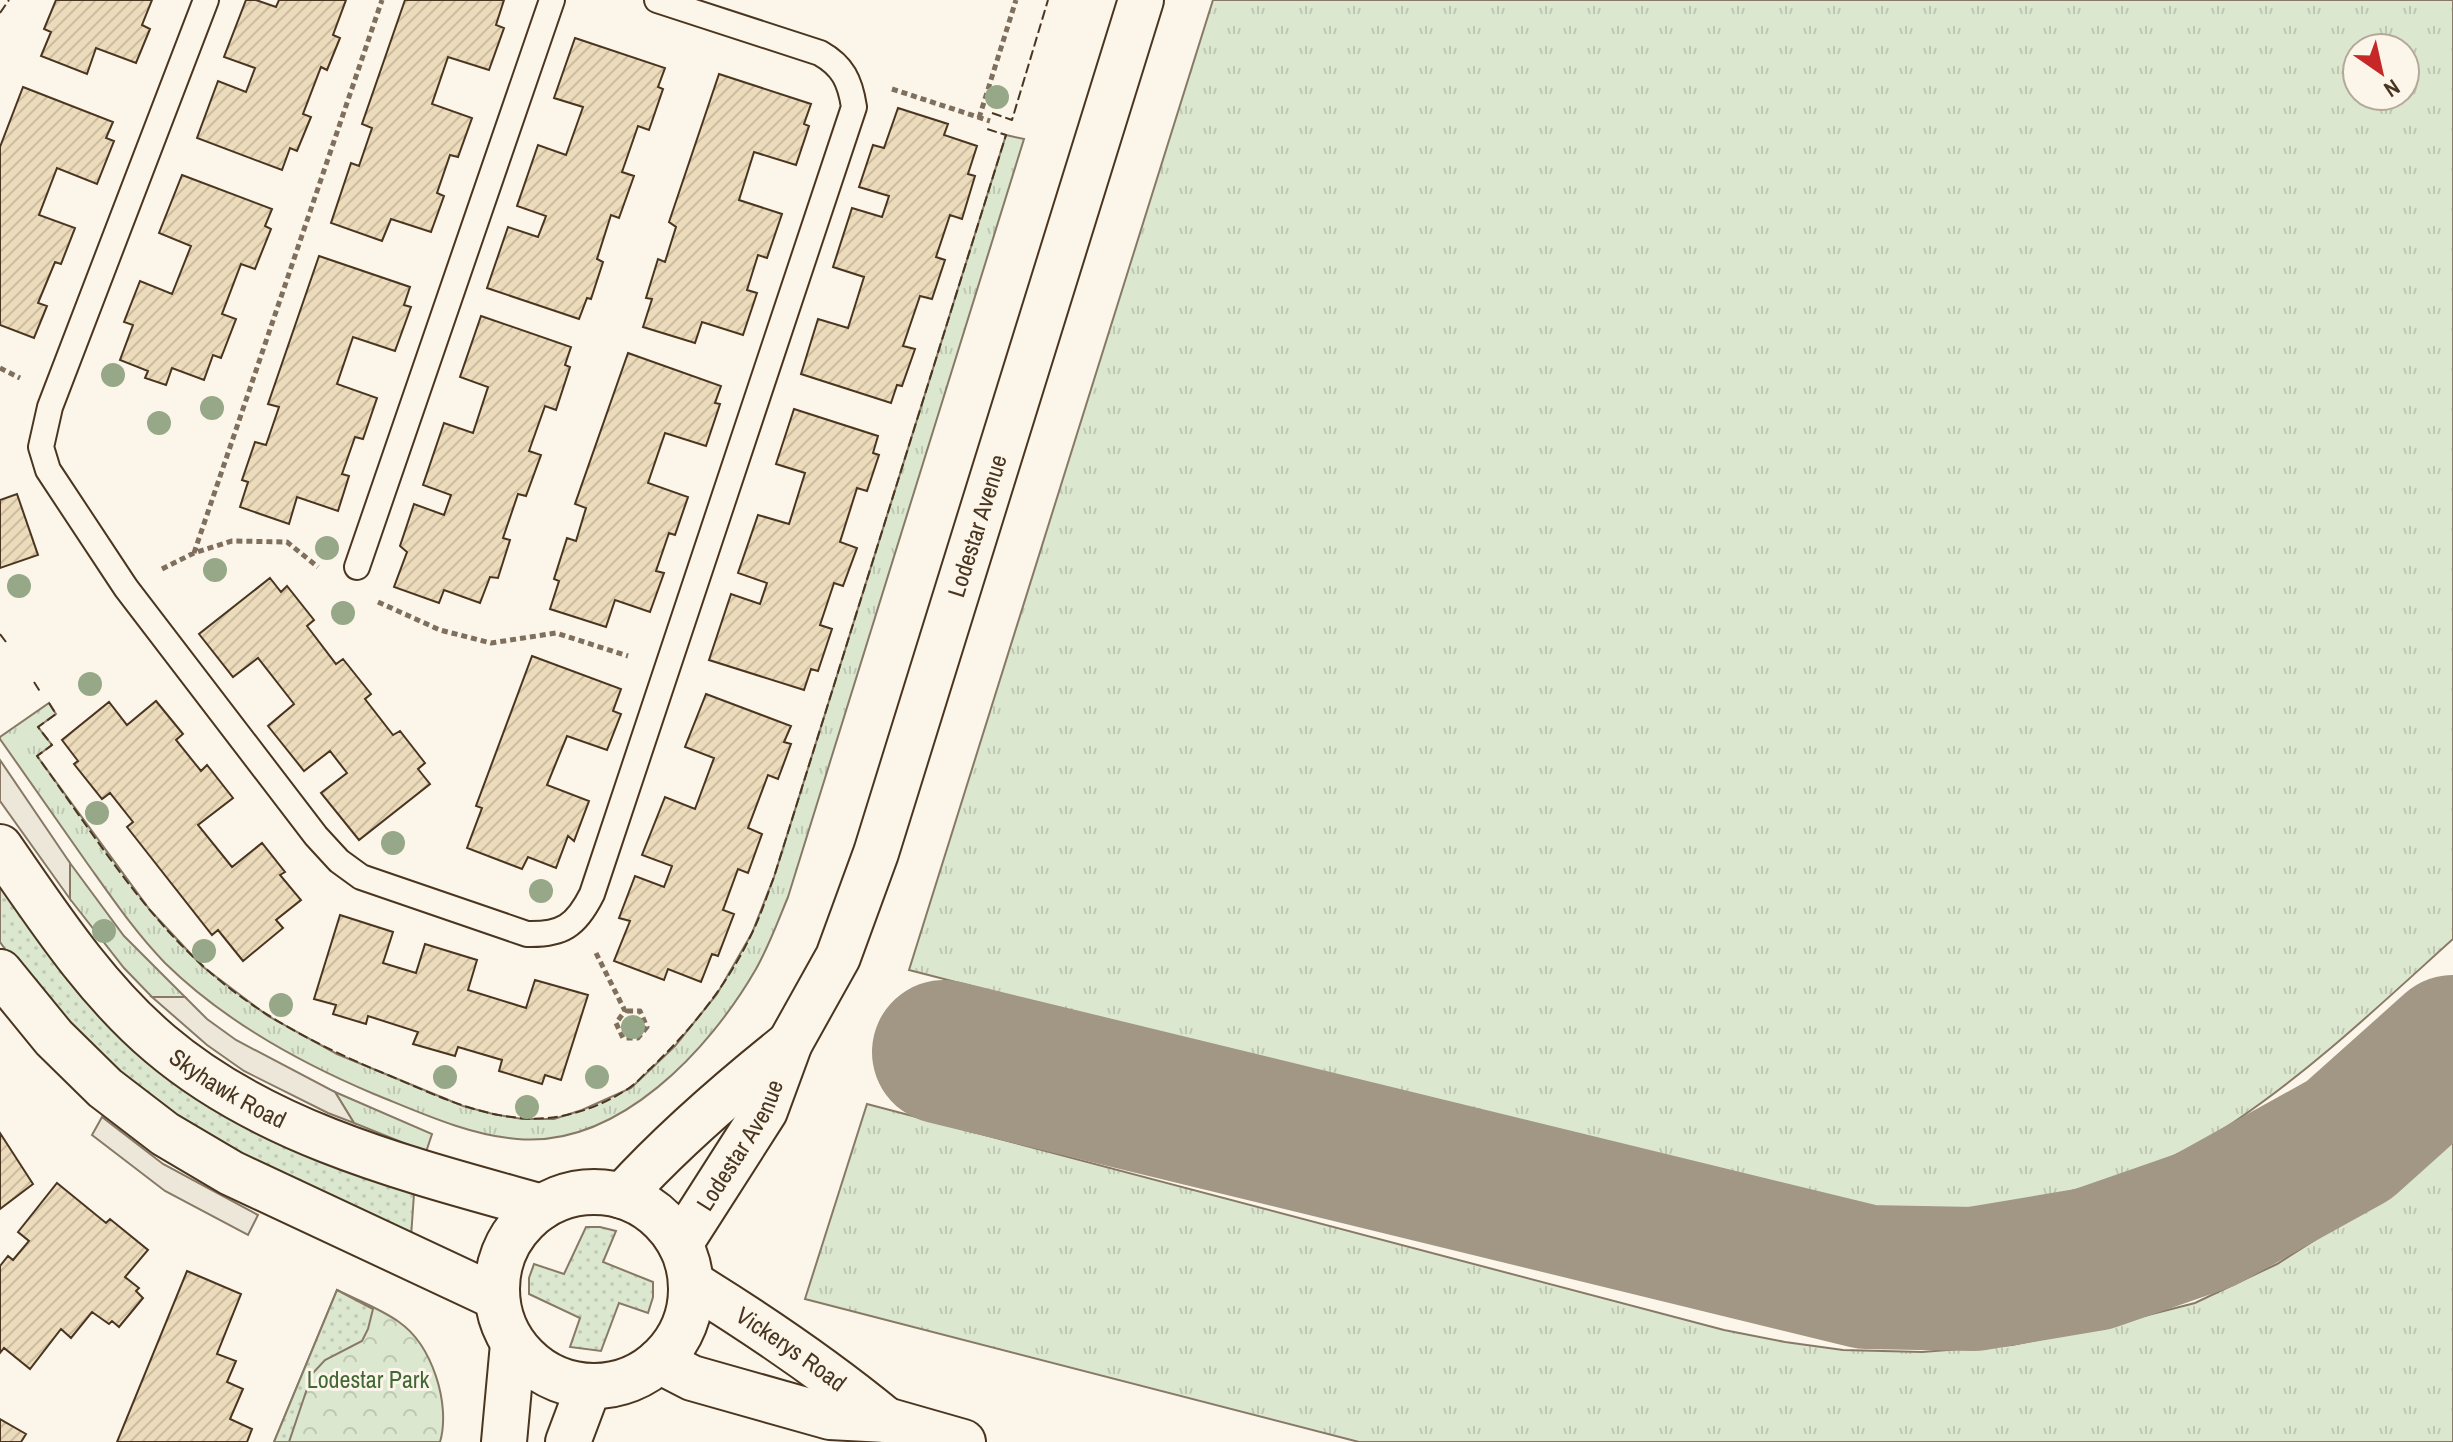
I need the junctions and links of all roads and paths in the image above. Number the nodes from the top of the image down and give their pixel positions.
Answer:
1 (206, 0) edge
2 (382, 0) edge
3 (552, 0) edge
4 (657, 0) edge
5 (1016, 0) edge
6 (1141, 0) edge
7 (845, 73) junction
8 (979, 118) junction
9 (990, 121) dead end
10 (194, 553) junction
11 (357, 567) dead end
12 (321, 569) dead end
13 (126, 588) junction
14 (374, 601) dead end
15 (667, 669) junction
16 (0, 847) edge
17 (578, 917) junction
18 (0, 972) edge
19 (625, 1011) junction
20 (790, 1043) junction
21 (622, 1196) junction
22 (542, 1207) junction
23 (686, 1264) junction
24 (496, 1297) junction
25 (513, 1344) junction
26 (659, 1361) junction
27 (589, 1386) junction
28 (886, 1420) junction
29 (504, 1442) edge
30 (568, 1442) edge
31 (963, 1442) edge

1 - 13 lane
2 - 10 path
3 - 11 lane
4 - 7 lane
5 - 8 path
6 - 20 street, Lodestar Avenue
7 - 8 path
7 - 15 lane
8 - 9 path
10 - 12 path
10 - 13 path
13 - 17 lane
14 - 15 path
15 - 17 lane
16 - 22 street, Skyhawk Road
17 - 19 path
18 - 24 street
19 - 19 path
20 - 21 street, Lodestar Avenue
20 - 23 street, Lodestar Avenue
21 - 22 street
21 - 23 street
22 - 24 street
23 - 26 street
23 - 28 street, Vickerys Road
24 - 25 street
25 - 27 street
25 - 29 street
26 - 27 street
26 - 28 street, Vickerys Road
27 - 30 street
28 - 31 street, Vickerys Road

